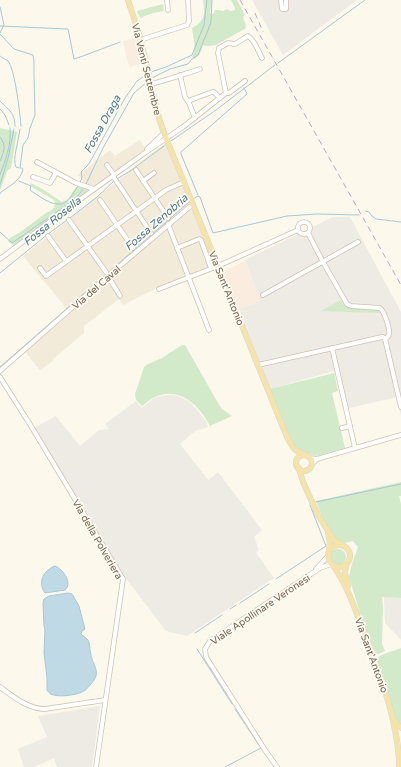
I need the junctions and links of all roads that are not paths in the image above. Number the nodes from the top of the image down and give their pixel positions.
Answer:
1 (128, 0) edge
2 (167, 0) edge
3 (188, 0) edge
4 (281, 0) edge
5 (286, 0) edge
6 (168, 10) dead end
7 (140, 40) junction
8 (262, 58) dead end
9 (200, 69) dead end
10 (180, 75) junction
11 (245, 81) dead end
12 (151, 84) junction
13 (226, 93) junction
14 (220, 98) junction
15 (188, 101) junction
16 (195, 118) junction
17 (164, 133) junction
18 (166, 138) junction
19 (146, 152) junction
20 (37, 162) dead end
21 (107, 165) dead end
22 (136, 170) dead end
23 (56, 173) junction
24 (154, 173) dead end
25 (114, 176) junction
26 (33, 177) dead end
27 (143, 181) junction
28 (184, 182) junction
29 (94, 189) junction
30 (154, 198) junction
31 (100, 200) dead end
32 (192, 204) junction
33 (136, 211) junction
34 (168, 218) dead end
35 (69, 220) dead end
36 (168, 224) junction
37 (117, 225) junction
38 (298, 230) junction
39 (151, 233) dead end
40 (308, 233) junction
41 (48, 236) dead end
42 (358, 242) dead end
43 (88, 246) junction
44 (133, 248) dead end
45 (177, 248) junction
46 (0, 259) edge
47 (66, 261) junction
48 (323, 262) junction
49 (218, 266) junction
50 (40, 268) dead end
51 (211, 268) junction
52 (107, 274) junction
53 (188, 277) junction
54 (158, 289) dead end
55 (263, 295) dead end
56 (120, 296) dead end
57 (209, 330) dead end
58 (385, 339) junction
59 (332, 348) junction
60 (258, 365) junction
61 (0, 371) edge
62 (0, 378) edge
63 (401, 407) edge
64 (350, 426) junction
65 (342, 428) dead end
66 (401, 435) edge
67 (287, 437) junction
68 (355, 448) junction
69 (308, 456) junction
70 (317, 459) junction
71 (297, 460) junction
72 (310, 466) junction
73 (299, 468) junction
74 (307, 489) junction
75 (328, 532) junction
76 (342, 545) junction
77 (328, 553) junction
78 (333, 565) junction
79 (346, 565) junction
80 (313, 572) junction
81 (349, 595) junction
82 (0, 688) edge
83 (105, 700) junction
84 (392, 715) junction
85 (401, 728) edge
86 (401, 756) edge
87 (399, 765) edge
88 (96, 767) edge
89 (277, 767) edge

1 - 7 main road, Via Venti Settembre
2 - 6 street
3 - 7 street
4 - 5 street
7 - 12 main road, Via Venti Settembre
8 - 13 street
9 - 10 street
10 - 12 street
10 - 15 street
11 - 13 street
12 - 17 main road, Via Venti Settembre
13 - 14 street
14 - 15 street
14 - 16 street
15 - 16 street
16 - 18 street
17 - 18 main road, Via Venti Settembre
17 - 19 street
18 - 19 street
18 - 28 main road, Via Sant'Antonio
19 - 25 street
20 - 23 street
21 - 25 street
22 - 27 street
23 - 26 street
23 - 29 street
24 - 27 street
25 - 29 street
25 - 33 street
27 - 30 street
28 - 30 street
28 - 32 main road, Via Sant'Antonio
29 - 46 street
30 - 33 street
30 - 34 street
31 - 37 street
32 - 36 street, Via del Caval
32 - 49 main road, Via Sant'Antonio
33 - 37 street
33 - 39 street
35 - 43 street
36 - 45 street
36 - 52 street, Via del Caval
37 - 43 street
37 - 44 street
38 - 40 street
38 - 40 street
38 - 49 street
40 - 48 street
41 - 47 street
42 - 48 street
43 - 47 street
43 - 52 street
45 - 51 street
45 - 53 street
47 - 50 street
48 - 55 street
48 - 58 street
49 - 51 street
49 - 60 main road, Via Sant'Antonio
51 - 53 street
52 - 56 street
52 - 61 street, Via del Caval
53 - 54 street
53 - 57 street
58 - 59 street
58 - 63 street
59 - 60 street
59 - 64 street
60 - 67 main road, Via Sant'Antonio
62 - 83 street, Via della Polveriera
64 - 65 street
64 - 68 street
66 - 68 street
67 - 69 main road, Via Sant'Antonio
67 - 71 main road, Via Sant'Antonio
68 - 70 street
69 - 70 street
69 - 71 main road
69 - 72 main road, Via Sant'Antonio
70 - 72 street
71 - 73 main road, Via Sant'Antonio
72 - 73 main road
72 - 74 main road, Via Sant'Antonio
73 - 74 main road, Via Sant'Antonio
74 - 75 main road, Via Sant'Antonio
75 - 76 main road, Via Sant'Antonio
75 - 77 main road, Via Sant'Antonio
76 - 77 main road
76 - 79 main road, Via Sant'Antonio
77 - 78 main road, Via Sant'Antonio
77 - 80 street, Viale Apollinare Veronesi
78 - 79 main road
78 - 80 street, Viale Apollinare Veronesi
78 - 81 main road, Via Sant'Antonio
79 - 81 main road, Via Sant'Antonio
80 - 89 street, Viale Apollinare Veronesi
81 - 84 main road, Via Sant'Antonio
82 - 83 street
83 - 88 street, Via della Polveriera
84 - 85 main road
84 - 87 main road, Via Sant'Antonio
86 - 87 main road

